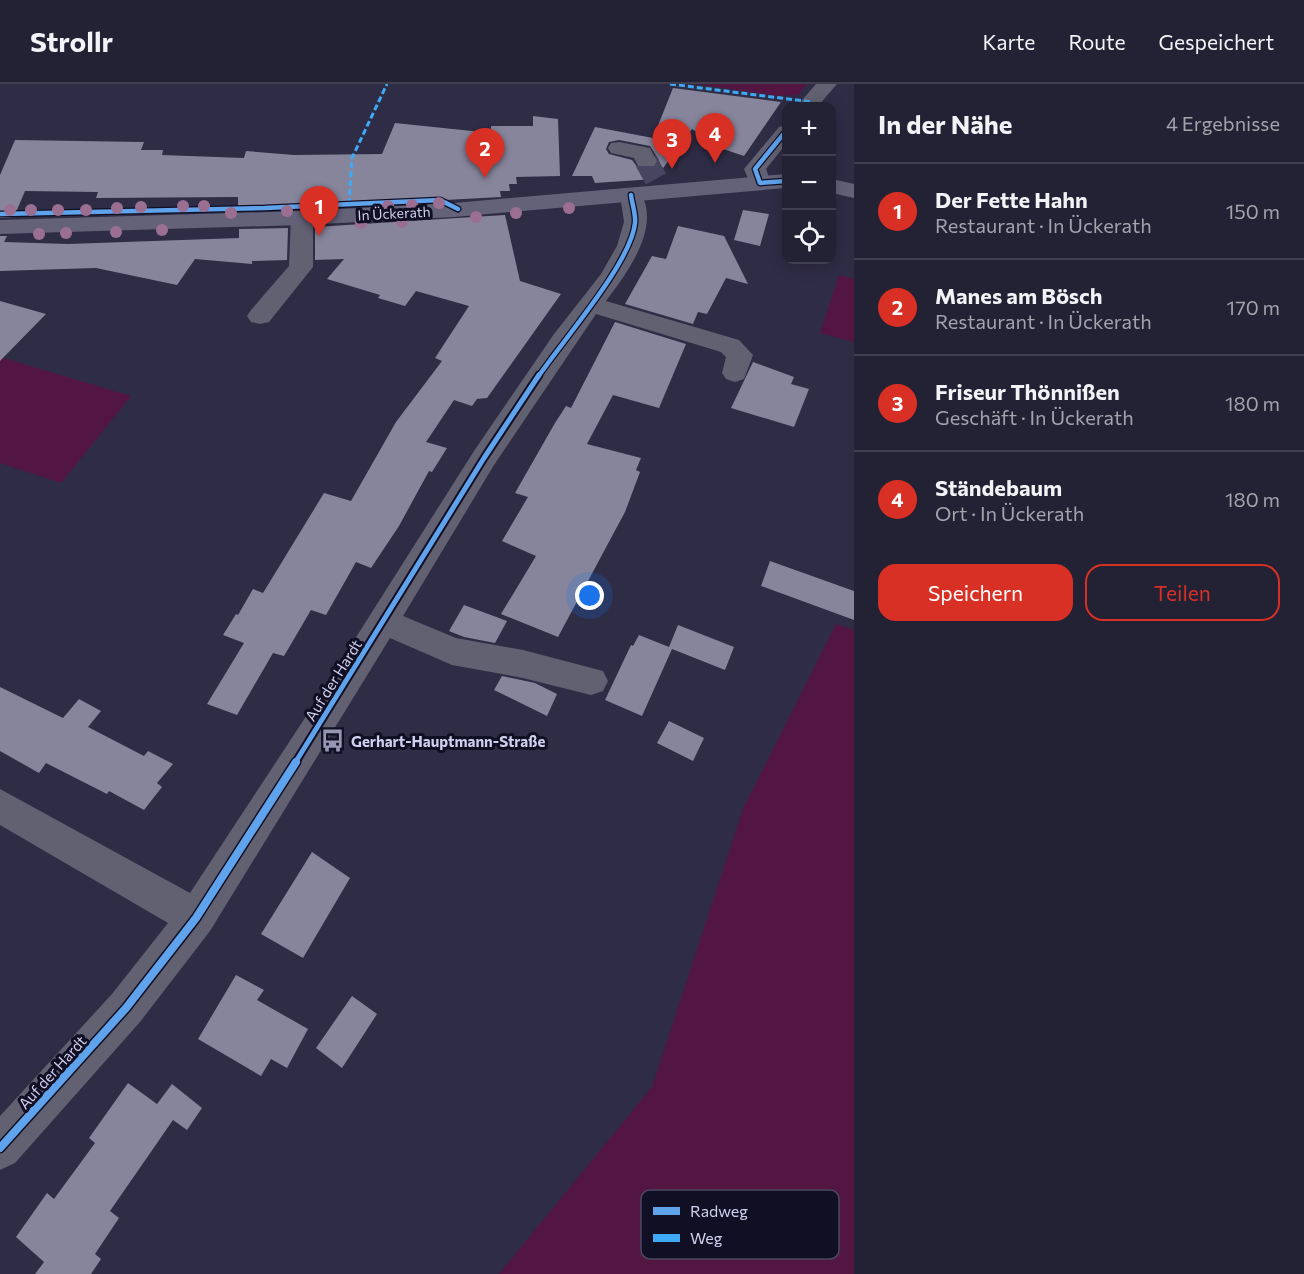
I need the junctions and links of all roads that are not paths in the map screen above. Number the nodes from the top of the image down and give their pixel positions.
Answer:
1 (827, 84) edge
2 (811, 102) edge
3 (782, 136) edge
4 (620, 148) dead end
5 (782, 181) edge
6 (649, 182) junction
7 (760, 183) junction
8 (836, 187) edge
9 (854, 191) edge
10 (302, 218) junction
11 (0, 227) edge
12 (590, 304) junction
13 (260, 316) dead end
14 (735, 373) dead end
15 (383, 621) junction
16 (591, 681) dead end
17 (0, 806) edge
18 (196, 918) junction
19 (0, 1148) edge

1 - 2 street
3 - 7 street
4 - 6 street
5 - 7 main road, In Ückerath
6 - 7 main road, In Ückerath
6 - 10 main road, In Ückerath
6 - 12 street, Auf der Hardt
8 - 9 main road
10 - 11 main road, In Ückerath
10 - 13 street
12 - 14 street
12 - 15 street, Auf der Hardt
15 - 16 street
15 - 18 street, Auf der Hardt
17 - 18 street
18 - 19 street, Auf der Hardt

